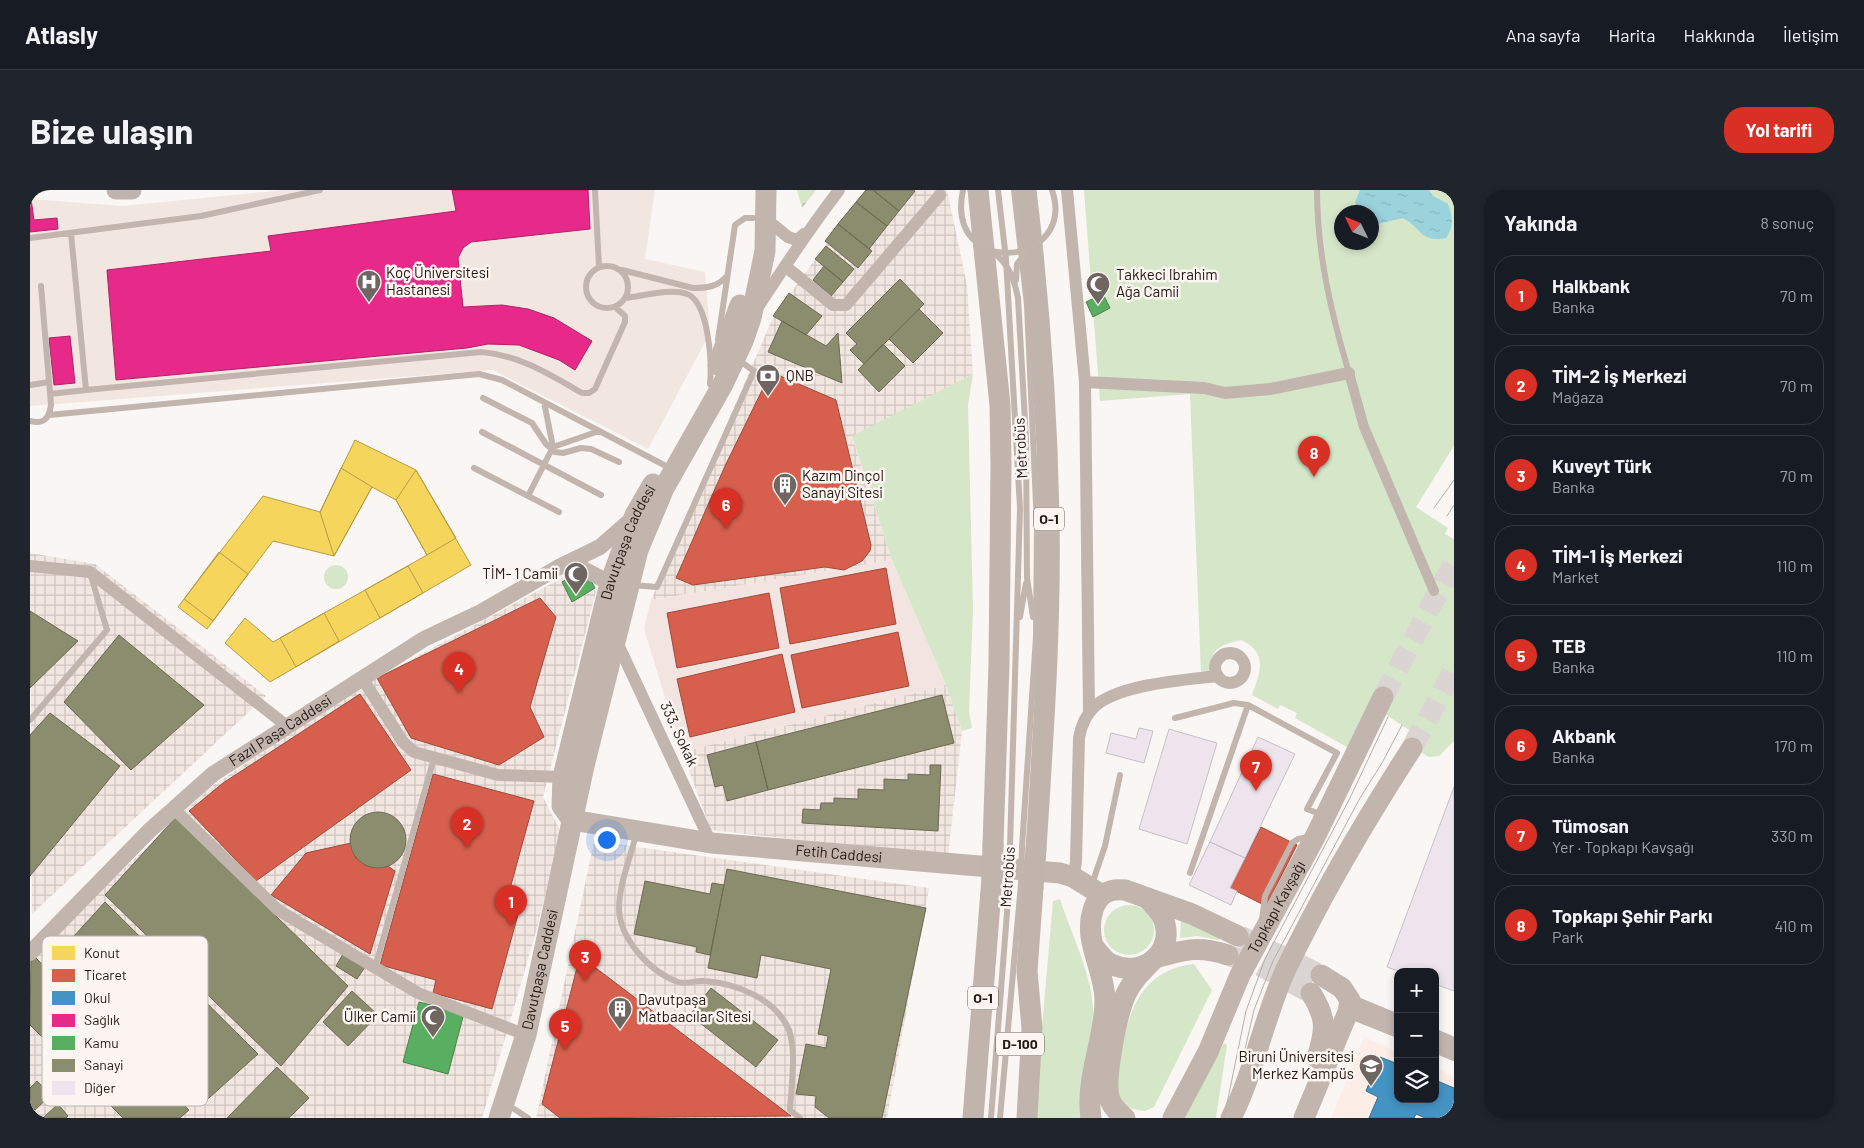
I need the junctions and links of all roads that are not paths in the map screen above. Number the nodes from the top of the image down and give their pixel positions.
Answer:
1 (116, 190) edge
2 (132, 190) edge
3 (320, 190) edge
4 (594, 190) edge
5 (752, 190) edge
6 (766, 190) edge
7 (776, 190) edge
8 (839, 190) edge
9 (963, 190) edge
10 (978, 190) edge
11 (998, 190) edge
12 (1014, 190) edge
13 (1026, 190) edge
14 (1052, 190) edge
15 (1067, 190) edge
16 (1317, 190) edge
17 (940, 195) dead end
18 (759, 219) junction
19 (71, 233) junction
20 (804, 234) junction
21 (30, 238) edge
22 (1027, 250) junction
23 (993, 252) junction
24 (784, 266) junction
25 (599, 267) junction
26 (621, 270) junction
27 (727, 276) junction
28 (41, 286) dead end
29 (987, 294) junction
30 (625, 298) junction
31 (1018, 298) junction
32 (615, 307) junction
33 (751, 318) junction
34 (729, 357) junction
35 (1349, 373) junction
36 (49, 382) junction
37 (1085, 382) junction
38 (710, 384) junction
39 (30, 385) edge
40 (86, 390) junction
41 (50, 394) junction
42 (483, 398) dead end
43 (544, 402) junction
44 (49, 416) junction
45 (30, 421) edge
46 (599, 431) junction
47 (482, 432) dead end
48 (552, 448) junction
49 (619, 462) dead end
50 (544, 464) junction
51 (664, 465) junction
52 (474, 468) dead end
53 (601, 494) dead end
54 (528, 496) junction
55 (559, 512) dead end
56 (635, 515) junction
57 (570, 562) junction
58 (30, 566) edge
59 (90, 572) junction
60 (1027, 578) junction
61 (619, 584) junction
62 (1434, 591) dead end
63 (1036, 637) junction
64 (1017, 638) junction
65 (616, 640) junction
66 (1218, 676) dead end
67 (362, 678) junction
68 (1383, 697) tunnel mouth
69 (1248, 705) junction
70 (1089, 712) junction
71 (1175, 718) dead end
72 (597, 719) junction
73 (30, 722) edge
74 (287, 726) junction
75 (1412, 748) tunnel mouth
76 (434, 758) junction
77 (1120, 775) dead end
78 (563, 777) junction
79 (174, 809) junction
80 (1325, 817) junction
81 (572, 820) junction
82 (637, 831) junction
83 (711, 843) junction
84 (1002, 846) junction
85 (1029, 848) junction
86 (1190, 873) dead end
87 (1000, 882) junction
88 (1027, 886) junction
89 (1089, 887) junction
90 (1145, 896) junction
91 (1238, 936) tunnel mouth
92 (33, 944) edge
93 (1094, 948) junction
94 (1228, 955) tunnel mouth
95 (1155, 959) junction
96 (375, 968) junction
97 (1027, 971) junction
98 (1349, 1006) junction
99 (1222, 1016) junction
100 (1394, 1019) edge
101 (1394, 1030) edge
102 (526, 1035) junction
103 (1439, 1037) edge
104 (1454, 1043) edge
105 (1439, 1049) edge
106 (1454, 1055) edge
107 (501, 1110) edge
108 (528, 1118) edge
109 (800, 1118) edge
110 (972, 1118) edge
111 (991, 1118) edge
112 (1000, 1118) edge
113 (1013, 1118) edge
114 (1027, 1118) edge
115 (1091, 1118) edge
116 (1125, 1118) edge
117 (1156, 1118) edge
118 (1173, 1118) edge
119 (1231, 1118) edge
120 (1291, 1118) edge
121 (1304, 1118) edge

1 - 2 main road
3 - 19 lane
4 - 25 lane
5 - 18 main road, Davutpaşa Caddesi
6 - 18 main road, Davutpaşa Caddesi
7 - 18 main road
8 - 20 street
9 - 23 lane, Metrobüs, bridge
9 - 29 highway
10 - 29 highway, O-1
11 - 64 lane, Metrobüs
12 - 63 lane, Metrobüs
13 - 85 highway, O-1
14 - 22 lane, Metrobüs, bridge
15 - 37 street
16 - 35 lane
17 - 24 street
18 - 20 street
18 - 27 lane
18 - 33 main road, Davutpaşa Caddesi
18 - 34 main road, Davutpaşa Caddesi
19 - 21 lane
19 - 40 lane
20 - 24 street
22 - 23 lane, bridge
22 - 31 lane, Metrobüs, bridge
23 - 31 lane, Metrobüs, bridge
24 - 33 street
25 - 26 lane
25 - 32 lane
26 - 27 lane
26 - 30 lane
27 - 34 lane
28 - 36 lane
29 - 84 highway, O-1
30 - 32 lane
30 - 38 lane
31 - 60 lane, Metrobüs
32 - 40 lane
33 - 34 main road, Davutpaşa Caddesi
34 - 38 main road, Davutpaşa Caddesi
34 - 61 main road, Davutpaşa Caddesi
34 - 61 lane
35 - 37 street
35 - 62 street
36 - 39 lane
36 - 41 lane
37 - 70 street
38 - 51 main road, Davutpaşa Caddesi
40 - 41 lane
41 - 44 lane
42 - 48 lane
43 - 44 lane
43 - 46 lane
43 - 48 lane
44 - 45 lane
46 - 48 lane
46 - 51 lane
47 - 50 lane
48 - 49 lane
48 - 50 lane
50 - 53 lane
50 - 54 lane
51 - 56 main road, Davutpaşa Caddesi
52 - 54 lane
54 - 55 lane
56 - 57 street, Fazıl Paşa Caddesi
56 - 61 main road, Davutpaşa Caddesi
57 - 61 street
57 - 67 street, Fazıl Paşa Caddesi
58 - 59 street
59 - 73 lane
59 - 74 street
60 - 63 lane, Metrobüs
60 - 64 lane, Metrobüs
61 - 65 main road, Davutpaşa Caddesi
61 - 72 main road
61 - 78 main road, Davutpaşa Caddesi
63 - 85 lane, Metrobüs
64 - 84 lane, Metrobüs
65 - 72 main road, Davutpaşa Caddesi
65 - 83 street, 333. Sokak
66 - 70 street
67 - 74 street, Fazıl Paşa Caddesi
67 - 76 street
68 - 80 main road, Topkapı Kavşağı
69 - 71 lane
69 - 80 lane
69 - 86 lane
70 - 89 street
72 - 81 main road, Davutpaşa Caddesi
74 - 79 street, Fazıl Paşa Caddesi
75 - 119 main road
76 - 78 street
76 - 96 lane
77 - 89 lane
78 - 81 main road, Davutpaşa Caddesi
79 - 92 street, Fazıl Paşa Caddesi
79 - 96 street
80 - 99 main road, Topkapı Kavşağı
81 - 82 main road, Fetih Caddesi
81 - 102 main road, Davutpaşa Caddesi
82 - 83 main road, Fetih Caddesi
82 - 109 lane
83 - 89 main road, Fetih Caddesi
84 - 87 highway, O-1, bridge
85 - 88 highway, O-1, bridge
87 - 110 highway, O-1
87 - 111 lane, Metrobüs
88 - 97 highway, O-1
88 - 112 lane, Metrobüs
89 - 90 main road
89 - 93 main road
90 - 91 main road
90 - 95 main road
93 - 95 main road
93 - 115 main road
94 - 95 main road
95 - 116 main road
96 - 102 street
97 - 113 highway, D-100
97 - 114 highway
98 - 100 street
98 - 101 street
98 - 120 main road
98 - 121 main road
99 - 117 main road
99 - 118 main road, Topkapı Kavşağı
102 - 107 main road, Davutpaşa Caddesi
103 - 104 street
105 - 106 street
107 - 108 lane

